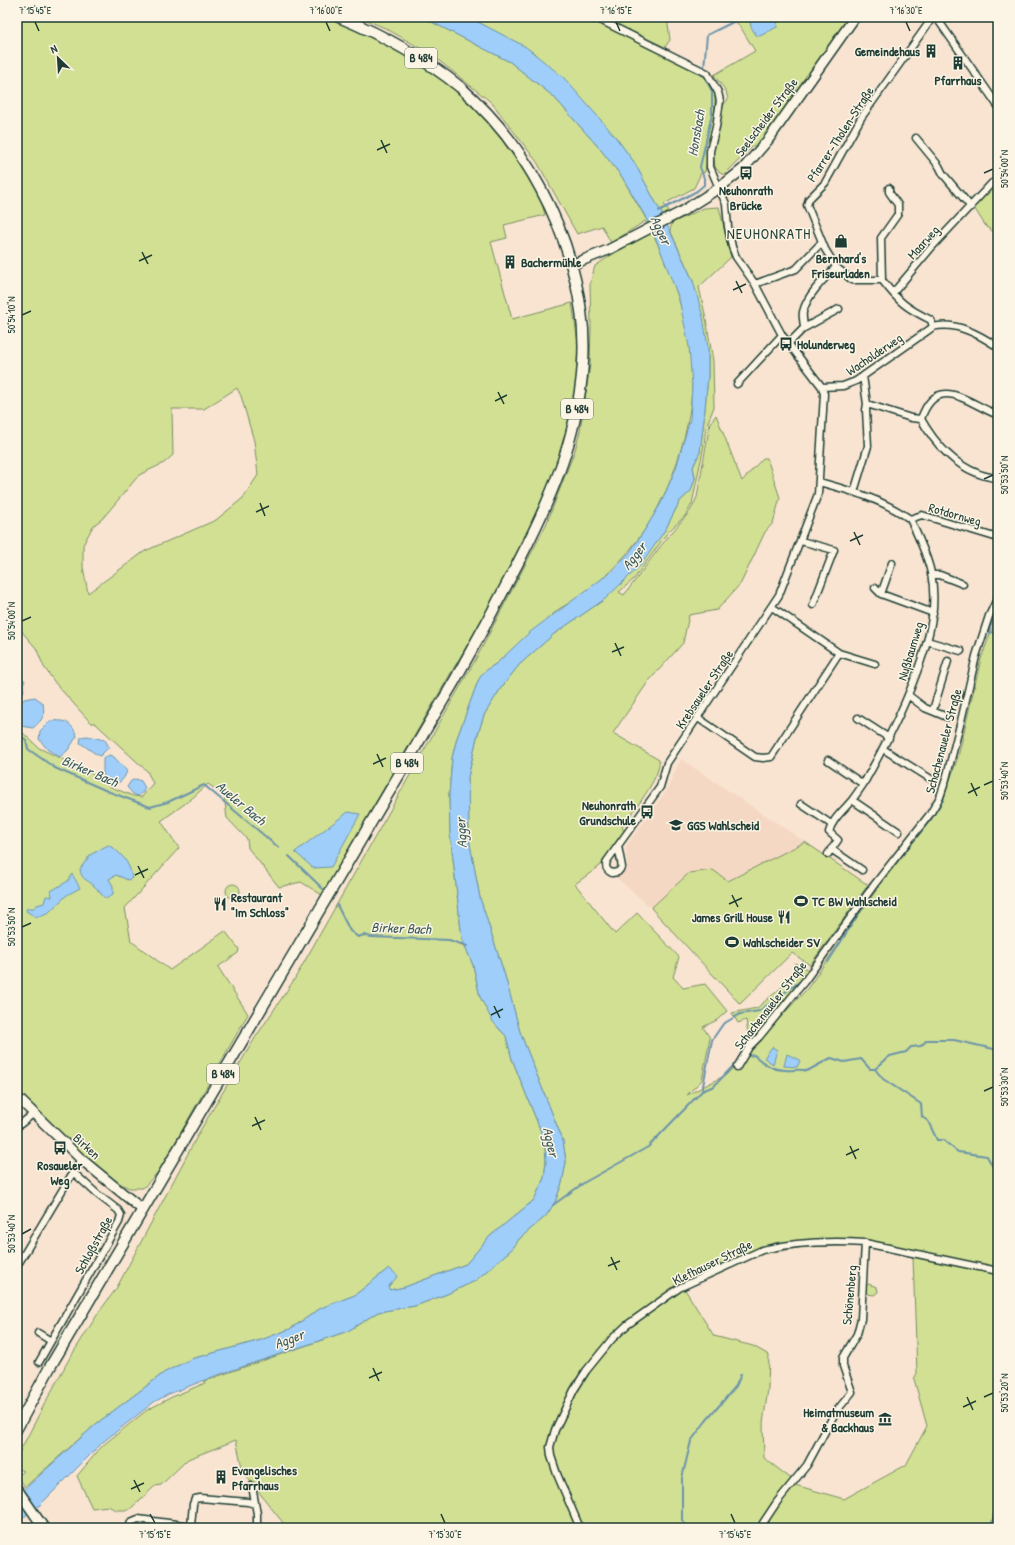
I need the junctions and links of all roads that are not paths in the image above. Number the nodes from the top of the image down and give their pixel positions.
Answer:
1 (339, 17) edge
2 (594, 17) edge
3 (855, 17) edge
4 (933, 17) edge
5 (936, 17) edge
6 (998, 106) edge
7 (916, 138) dead end
8 (992, 183) dead end
9 (719, 188) junction
10 (889, 188) dead end
11 (971, 207) junction
12 (822, 242) junction
13 (571, 266) junction
14 (836, 267) junction
15 (882, 280) junction
16 (754, 284) junction
17 (892, 293) junction
18 (839, 309) dead end
19 (933, 327) junction
20 (804, 328) junction
21 (782, 334) junction
22 (789, 343) junction
23 (996, 344) edge
24 (863, 376) junction
25 (737, 384) dead end
26 (822, 387) junction
27 (867, 404) junction
28 (998, 415) edge
29 (921, 419) junction
30 (998, 479) edge
31 (819, 482) junction
32 (854, 492) junction
33 (910, 519) junction
34 (998, 538) edge
35 (801, 541) junction
36 (892, 563) dead end
37 (931, 575) junction
38 (963, 584) dead end
39 (875, 588) dead end
40 (881, 594) junction
41 (998, 597) edge
42 (813, 606) dead end
43 (772, 607) junction
44 (933, 613) junction
45 (927, 641) junction
46 (961, 651) dead end
47 (839, 653) junction
48 (948, 661) dead end
49 (875, 664) dead end
50 (908, 695) junction
51 (933, 710) junction
52 (948, 716) dead end
53 (698, 718) junction
54 (858, 718) dead end
55 (888, 738) junction
56 (883, 750) junction
57 (828, 760) dead end
58 (931, 779) dead end
59 (863, 784) junction
60 (852, 800) junction
61 (801, 804) dead end
62 (831, 824) junction
63 (899, 832) dead end
64 (618, 846) dead end
65 (862, 870) dead end
66 (737, 1067) dead end
67 (17, 1097) edge
68 (33, 1114) junction
69 (17, 1127) edge
70 (81, 1159) junction
71 (73, 1172) junction
72 (143, 1210) junction
73 (865, 1243) junction
74 (17, 1266) edge
75 (998, 1271) edge
76 (38, 1333) dead end
77 (51, 1341) junction
78 (39, 1362) dead end
79 (17, 1428) edge
80 (252, 1486) dead end
81 (17, 1489) edge
82 (255, 1504) junction
83 (43, 1526) edge
84 (191, 1527) edge
85 (129, 1528) edge
86 (257, 1528) edge
87 (580, 1528) edge
88 (761, 1528) edge

1 - 13 main road, B 484
2 - 9 street
3 - 9 street, Seelscheider Straße
4 - 12 street, Pfarrer-Tholen-Straße
5 - 6 street
7 - 11 street
8 - 11 street, Maarweg
9 - 13 street, Seelscheider Straße
9 - 16 street
10 - 15 street
11 - 17 street, Maarweg
12 - 14 street
12 - 16 street
13 - 72 main road, B 484
14 - 15 street
14 - 20 street
15 - 17 street
16 - 21 street
17 - 19 street
18 - 20 street
19 - 23 street
19 - 24 street, Wacholderweg
20 - 22 street
21 - 22 street
21 - 25 street
22 - 26 street
24 - 26 street, Wacholderweg
24 - 27 street
26 - 31 street, Krebsaueler Straße
27 - 29 street
27 - 32 street
28 - 29 street
29 - 30 street
31 - 32 street, Rotdornweg
31 - 35 street, Krebsaueler Straße
32 - 33 street, Rotdornweg
33 - 34 street, Rotdornweg
33 - 37 street, Nußbaumweg
35 - 42 street
35 - 43 street, Krebsaueler Straße
36 - 40 street
37 - 38 street
37 - 44 street, Nußbaumweg
39 - 40 street, Nußbaumweg
40 - 44 street, Nußbaumweg
41 - 66 street, Schachenaueler Straße
43 - 47 street
43 - 53 street, Krebsaueler Straße
44 - 45 street, Nußbaumweg
45 - 46 street
45 - 50 street, Nußbaumweg
47 - 49 street
47 - 53 street
48 - 51 street
50 - 51 street, Nußbaumweg
50 - 55 street, Nußbaumweg
51 - 52 street, Nußbaumweg
53 - 64 street, Krebsaueler Straße
54 - 55 street
55 - 56 street, Nußbaumweg
56 - 58 street
56 - 59 street, Nußbaumweg
57 - 59 street
59 - 60 street, Nußbaumweg
60 - 62 street, Nußbaumweg
60 - 63 street
61 - 62 street
62 - 65 street
67 - 68 street, Birken
68 - 69 street
68 - 70 street, Birken
70 - 71 street
70 - 72 street, Birken
71 - 74 street
71 - 77 street, Schloßstraße
72 - 79 main road, B 484
73 - 75 street, Klefhauser Straße
73 - 87 street, Klefhauser Straße
73 - 88 street, Schönenberg
76 - 77 street
77 - 78 street, Schloßstraße
80 - 82 street
81 - 83 street
82 - 84 street
82 - 86 street
84 - 85 street

